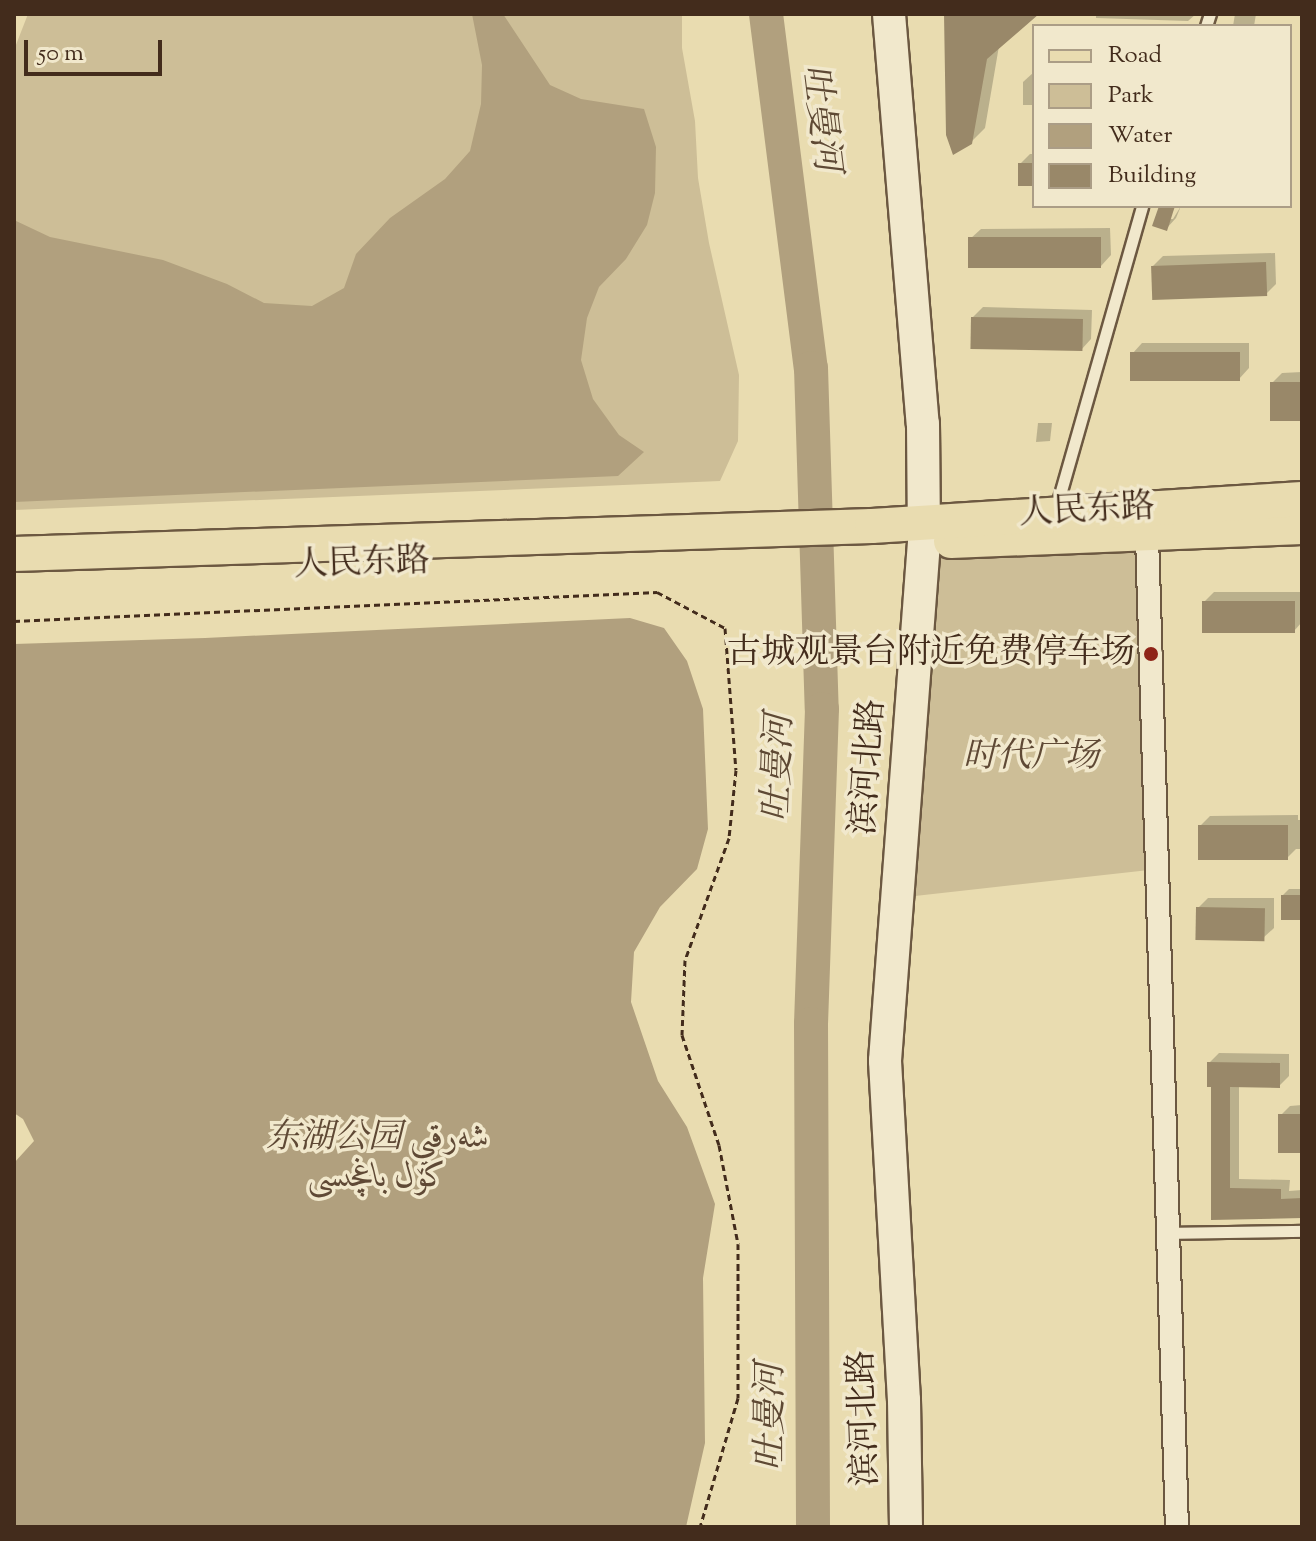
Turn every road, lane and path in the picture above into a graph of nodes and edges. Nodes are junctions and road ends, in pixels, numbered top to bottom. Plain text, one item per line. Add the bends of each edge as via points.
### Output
1 (889, 14) edge
2 (1141, 208) edge
3 (1302, 499) edge
4 (1055, 512) junction
5 (1302, 527) edge
6 (924, 532) junction
7 (1147, 536) junction
8 (707, 541) junction
9 (14, 554) edge
10 (14, 577) edge
11 (14, 621) edge
12 (1302, 1231) edge
13 (1168, 1233) junction
14 (700, 1527) edge
15 (906, 1527) edge
16 (1177, 1527) edge

1 - 6 main road, 滨河北路 via 923,424
2 - 4 lane
3 - 4 main road, 人民东路
4 - 6 main road, 人民东路
5 - 7 main road, 人民东路
6 - 7 main road, 人民东路
6 - 8 main road, 人民东路
6 - 15 main road, 滨河北路 via 885,1061
7 - 13 street
8 - 9 main road, 人民东路
8 - 10 main road, 人民东路
11 - 14 path via 657,592 725,628 736,770 729,838 685,960 682,1035 719,1145 738,1244 738,1398
12 - 13 lane
13 - 16 street

